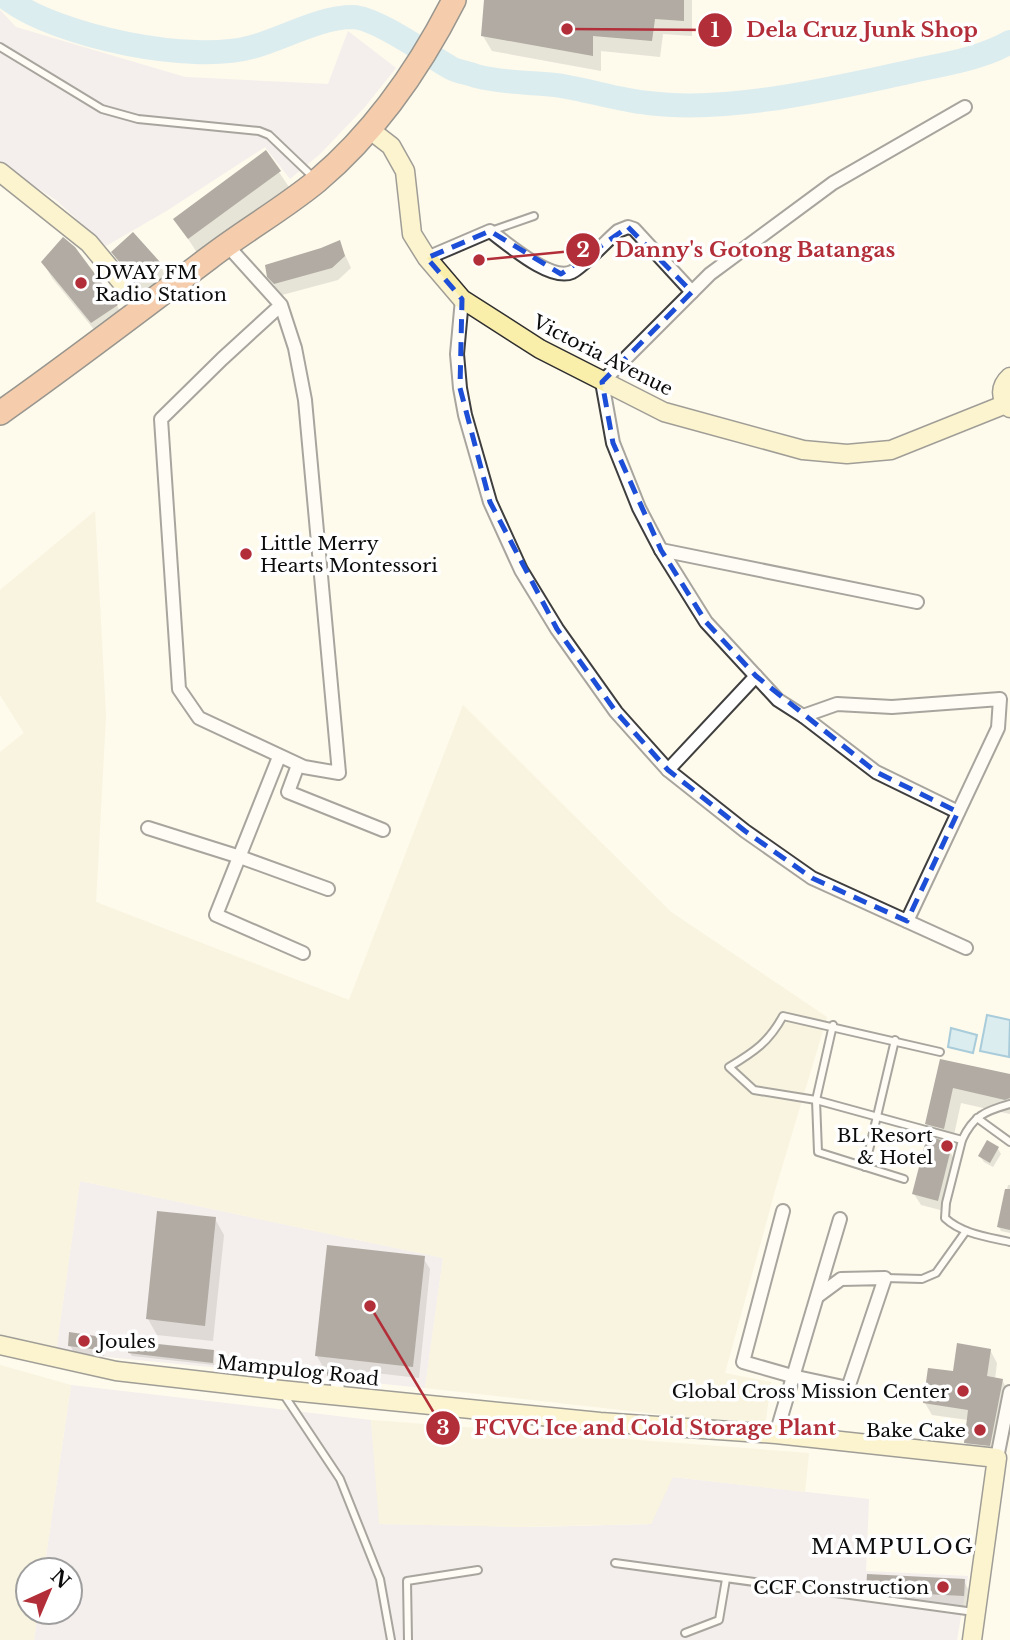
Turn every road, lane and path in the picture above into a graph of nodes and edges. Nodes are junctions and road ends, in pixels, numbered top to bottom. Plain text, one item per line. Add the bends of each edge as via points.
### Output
1 (454, 0) edge
2 (0, 47) edge
3 (965, 107) dead end
4 (369, 129) junction
5 (0, 172) edge
6 (317, 181) junction
7 (534, 216) dead end
8 (490, 232) junction
9 (226, 244) junction
10 (427, 258) junction
11 (692, 292) junction
12 (462, 299) junction
13 (281, 305) junction
14 (144, 307) junction
15 (1010, 377) edge
16 (602, 382) junction
17 (1008, 406) edge
18 (0, 413) edge
19 (661, 550) junction
20 (917, 602) dead end
21 (756, 677) junction
22 (803, 716) junction
23 (279, 757) junction
24 (298, 765) junction
25 (668, 770) junction
26 (958, 812) junction
27 (148, 828) dead end
28 (383, 830) dead end
29 (240, 857) junction
30 (328, 889) dead end
31 (907, 921) junction
32 (966, 948) dead end
33 (303, 953) dead end
34 (833, 1025) junction
35 (895, 1040) junction
36 (940, 1052) dead end
37 (817, 1100) junction
38 (1010, 1104) edge
39 (876, 1117) junction
40 (977, 1118) junction
41 (962, 1140) junction
42 (1010, 1142) edge
43 (865, 1167) junction
44 (904, 1179) dead end
45 (783, 1211) dead end
46 (840, 1219) dead end
47 (966, 1231) junction
48 (1010, 1242) edge
49 (885, 1278) junction
50 (818, 1296) junction
51 (0, 1345) edge
52 (335, 1372) dead end
53 (792, 1376) junction
54 (281, 1390) junction
55 (1010, 1392) edge
56 (339, 1396) junction
57 (776, 1434) junction
58 (997, 1458) junction
59 (615, 1563) dead end
60 (478, 1570) dead end
61 (726, 1578) junction
62 (976, 1612) junction
63 (685, 1633) dead end
64 (391, 1640) edge
65 (408, 1640) edge
66 (972, 1640) edge

1 - 4 highway via 410,76
2 - 6 lane via 102,109 138,119 269,135
3 - 11 street via 833,183
4 - 6 highway
4 - 10 street, Victoria Avenue via 391,146 405,171 412,234
5 - 14 street via 89,243
6 - 9 highway
7 - 8 lane
8 - 10 street
8 - 11 street via 549,272 561,274 572,271 628,227
9 - 13 street
9 - 14 highway
10 - 12 street, Victoria Avenue
11 - 16 street
12 - 16 street, Victoria Avenue
12 - 25 street via 457,354 460,388 490,502 522,570 558,629 617,712
13 - 23 street via 161,419 179,688 199,718
13 - 24 street via 305,400 339,774
14 - 18 highway
15 - 17 street, Victoria Avenue via 1002,388
16 - 17 street, Victoria Avenue via 664,412 803,450 847,454 891,450
16 - 19 street via 613,443
19 - 20 street
19 - 21 street via 706,622
21 - 22 street via 778,700
21 - 25 street
22 - 26 street via 876,772
22 - 26 street via 837,705 892,707 1000,699 998,727
23 - 24 street
23 - 29 street
24 - 28 street via 289,792
25 - 31 street via 812,878
26 - 31 street
27 - 29 street
29 - 30 street
29 - 33 street via 216,915
31 - 32 street
34 - 35 lane
34 - 37 lane
34 - 37 lane via 783,1016 773,1035 729,1067 754,1090
35 - 36 lane
35 - 39 lane
37 - 39 lane
37 - 43 lane via 818,1152
38 - 40 lane
39 - 41 lane
39 - 43 lane
40 - 41 lane
40 - 42 lane
41 - 47 lane via 945,1218
43 - 44 lane
45 - 53 street via 743,1362
46 - 50 street
47 - 48 lane
47 - 49 lane via 936,1273 922,1279
49 - 50 street via 842,1279
49 - 53 street via 848,1388
50 - 53 street
51 - 54 street, Mampulog Road via 116,1371
52 - 56 street
53 - 57 street
54 - 56 street, Mampulog Road
54 - 64 lane via 340,1479 380,1579
55 - 58 street
56 - 57 street, Mampulog Road
57 - 58 street, Mampulog Road
58 - 62 street
59 - 61 lane
60 - 65 lane via 407,1580
61 - 62 lane
61 - 63 lane via 719,1620
62 - 66 street

